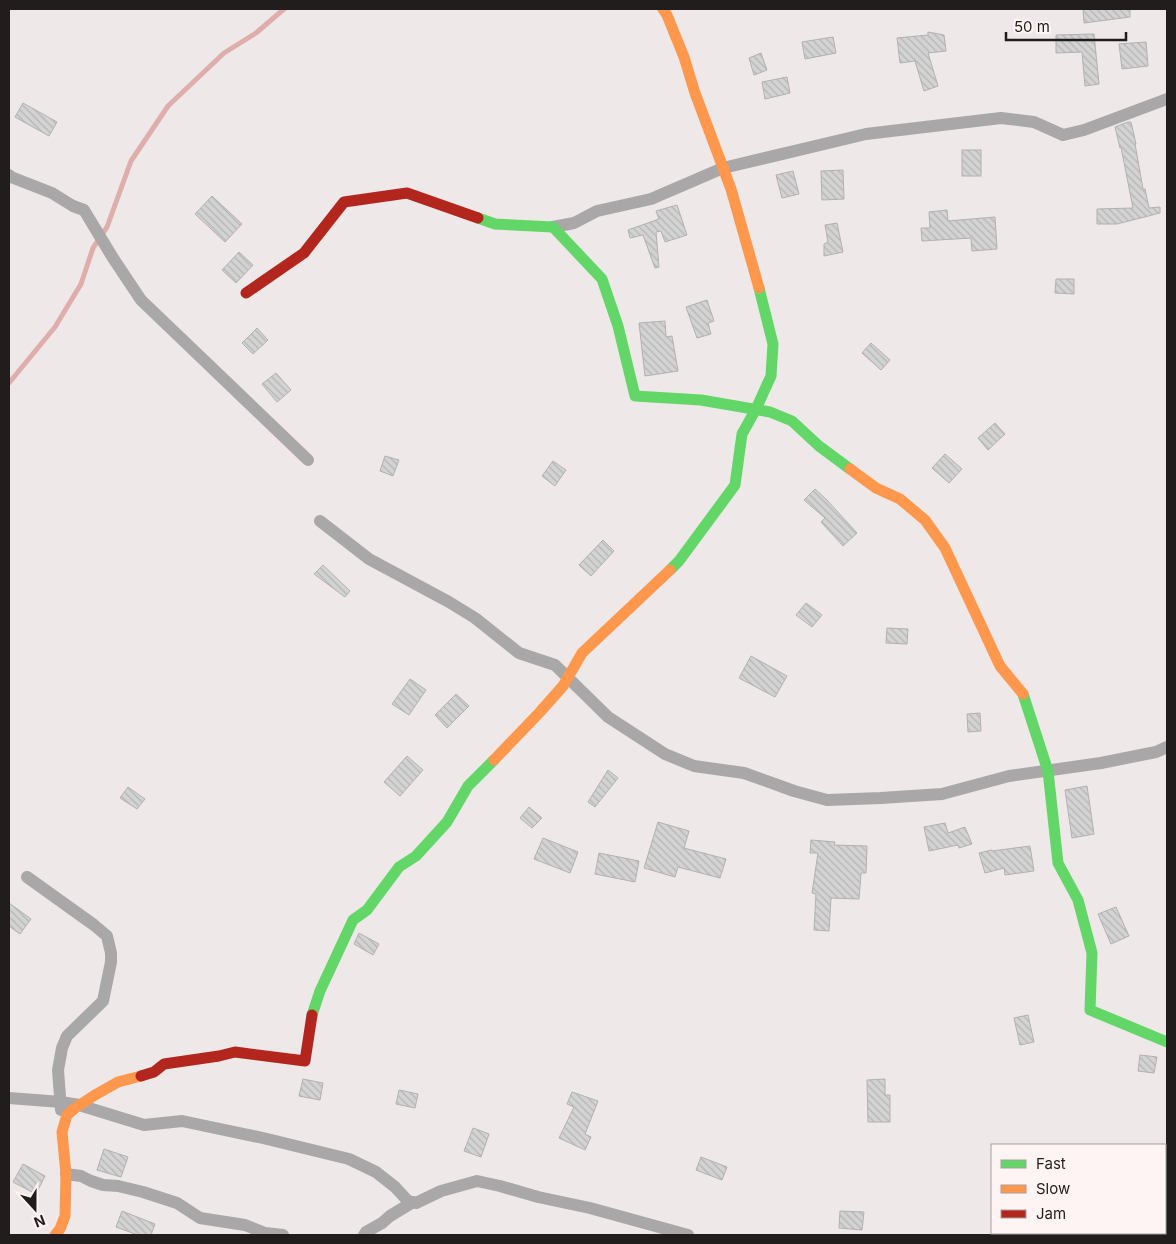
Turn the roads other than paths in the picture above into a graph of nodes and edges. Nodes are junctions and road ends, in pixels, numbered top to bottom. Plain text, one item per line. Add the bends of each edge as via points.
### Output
1 (663, 9) edge
2 (1167, 99) edge
3 (723, 168) junction
4 (9, 175) edge
5 (553, 227) junction
6 (246, 293) dead end
7 (756, 409) junction
8 (308, 460) dead end
9 (320, 521) dead end
10 (568, 678) junction
11 (1167, 747) edge
12 (1048, 771) junction
13 (27, 877) dead end
14 (1167, 1042) edge
15 (9, 1098) edge
16 (61, 1102) junction
17 (79, 1105) junction
18 (62, 1132) junction
19 (66, 1174) junction
20 (413, 1202) junction
21 (55, 1235) edge
22 (283, 1235) edge
23 (364, 1235) edge
24 (688, 1235) edge

1 - 3 street via 684,57
2 - 3 street via 1063,135 1034,122 1001,118 866,134
3 - 5 street via 651,199 597,211 574,223
3 - 7 street via 773,344 771,376
4 - 8 street via 84,210 141,300
5 - 6 street via 495,224 407,193 344,202 304,253
5 - 7 street via 602,279 618,326 634,396 701,400
7 - 10 street via 742,434 735,485 678,561 582,653
7 - 12 street via 792,421 819,446 876,488 900,498 926,520 945,548 1000,666 1023,693
9 - 10 street via 369,559 475,618 519,653 555,665
10 - 12 street via 608,717 665,754 694,766 744,773 827,800 942,794 1009,776
10 - 17 street via 540,712 468,786 447,822 416,856 399,867 367,910 353,920 320,991 311,1018 305,1061 235,1052 164,1064 154,1072 118,1082
11 - 12 street via 1156,752
12 - 14 street via 1058,863 1078,900 1092,953 1090,1010
13 - 16 street via 107,936 111,953 103,1001 67,1036 62,1048 58,1070
15 - 16 street
16 - 17 street
16 - 18 street
17 - 18 street via 66,1116
17 - 20 street via 144,1124 182,1121 349,1159 376,1172
18 - 19 street
19 - 21 street via 65,1216
19 - 22 street via 178,1203 200,1218
20 - 23 street
20 - 24 street via 477,1181

